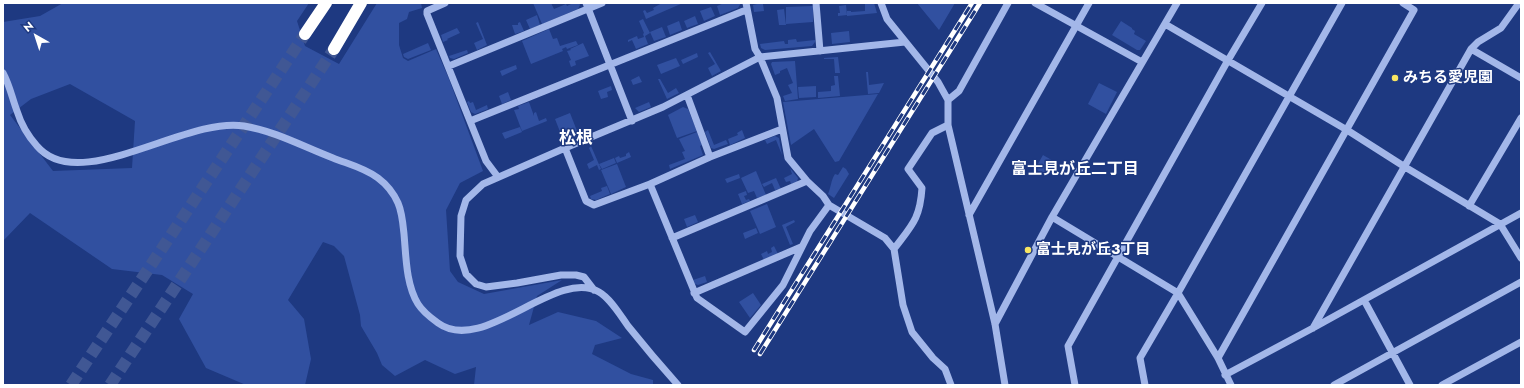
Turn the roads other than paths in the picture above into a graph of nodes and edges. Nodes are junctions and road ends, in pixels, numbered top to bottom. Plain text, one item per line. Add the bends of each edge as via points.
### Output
1 (326, 3) edge
2 (361, 3) edge
3 (445, 3) edge
4 (602, 3) edge
5 (816, 3) edge
6 (881, 3) edge
7 (1008, 3) edge
8 (1035, 3) edge
9 (1090, 3) edge
10 (1177, 3) edge
11 (1262, 3) edge
12 (1342, 3) edge
13 (1403, 3) edge
14 (1518, 3) edge
15 (587, 6) edge
16 (746, 6) edge
17 (1165, 24) junction
18 (1076, 26) junction
19 (305, 34) tunnel mouth
20 (905, 42) junction
21 (1471, 48) junction
22 (334, 49) tunnel mouth
23 (820, 51) junction
24 (760, 57) junction
25 (1142, 62) junction
26 (1227, 62) junction
27 (610, 64) junction
28 (449, 66) junction
29 (3, 73) edge
30 (1521, 78) edge
31 (687, 95) junction
32 (1290, 98) junction
33 (948, 100) junction
34 (1521, 118) edge
35 (632, 120) junction
36 (470, 121) junction
37 (948, 125) junction
38 (782, 129) junction
39 (1347, 130) junction
40 (565, 148) junction
41 (710, 157) junction
42 (1405, 167) junction
43 (498, 177) junction
44 (807, 181) junction
45 (650, 184) junction
46 (829, 205) junction
47 (1469, 206) junction
48 (1521, 213) edge
49 (970, 215) junction
50 (1052, 217) junction
51 (1500, 224) junction
52 (672, 238) junction
53 (802, 247) junction
54 (894, 249) junction
55 (1118, 256) junction
56 (1521, 258) edge
57 (1521, 282) edge
58 (594, 290) junction
59 (694, 293) junction
60 (1178, 293) junction
61 (1364, 300) junction
62 (995, 324) junction
63 (1313, 328) junction
64 (1521, 342) edge
65 (1392, 353) junction
66 (1218, 358) junction
67 (1225, 375) junction
68 (678, 385) edge
69 (951, 385) edge
70 (1005, 385) edge
71 (1075, 385) edge
72 (1145, 385) edge
73 (1231, 385) edge
74 (1334, 385) edge
75 (1410, 385) edge
76 (1442, 385) edge

1 - 19 highway
2 - 22 highway
3 - 28 street via 427,11 427,14
4 - 15 street
5 - 23 street
6 - 20 street via 887,19
7 - 33 street via 959,91
8 - 18 street
9 - 18 street
10 - 17 street
11 - 26 street
12 - 32 street
13 - 39 street via 1414,10
14 - 21 street via 1501,28
15 - 27 street
15 - 28 street
16 - 24 street via 755,49
16 - 27 street
17 - 25 street
17 - 26 street
18 - 25 street
18 - 49 street
20 - 23 street
20 - 33 street via 938,82
21 - 30 street
21 - 42 street
23 - 24 street
24 - 31 street
24 - 38 street via 777,98
25 - 50 street
26 - 32 street
26 - 55 street
27 - 35 street
27 - 36 street
28 - 36 street
29 - 58 street via 25,130 44,154 54,159 74,163 99,162 192,131 224,125 242,126 292,141 353,165 378,178 399,204 410,282 418,304 445,328 471,330 565,289 578,287
31 - 35 street
31 - 41 street
32 - 39 street
32 - 60 street
33 - 37 street
34 - 47 street
35 - 40 street
36 - 43 street via 486,161
37 - 49 street
37 - 54 street via 932,133 908,169 922,188 921,206 916,220
38 - 41 street
38 - 44 street via 788,158
39 - 42 street
39 - 66 street
40 - 43 street
40 - 45 street via 586,201 594,205
41 - 45 street
42 - 47 street
42 - 63 street
43 - 58 street via 475,190 463,207 460,256 469,278 476,284 486,286 576,275 584,278
44 - 46 street
44 - 52 street
45 - 52 street
46 - 53 street
46 - 54 street via 885,238
47 - 51 street
48 - 51 street
49 - 62 street
50 - 55 street
50 - 62 street
51 - 56 street
51 - 61 street
52 - 59 street
53 - 59 street
53 - 59 street via 783,285 745,332 697,298
54 - 69 street via 903,305 912,332 945,369
55 - 60 street
55 - 71 street via 1068,346
57 - 65 street
58 - 68 street via 601,293 617,311
60 - 66 street
60 - 72 street via 1140,358
61 - 63 street
61 - 65 street
62 - 70 street
63 - 67 street
64 - 76 street
65 - 74 street
65 - 75 street
66 - 67 street
67 - 73 street

